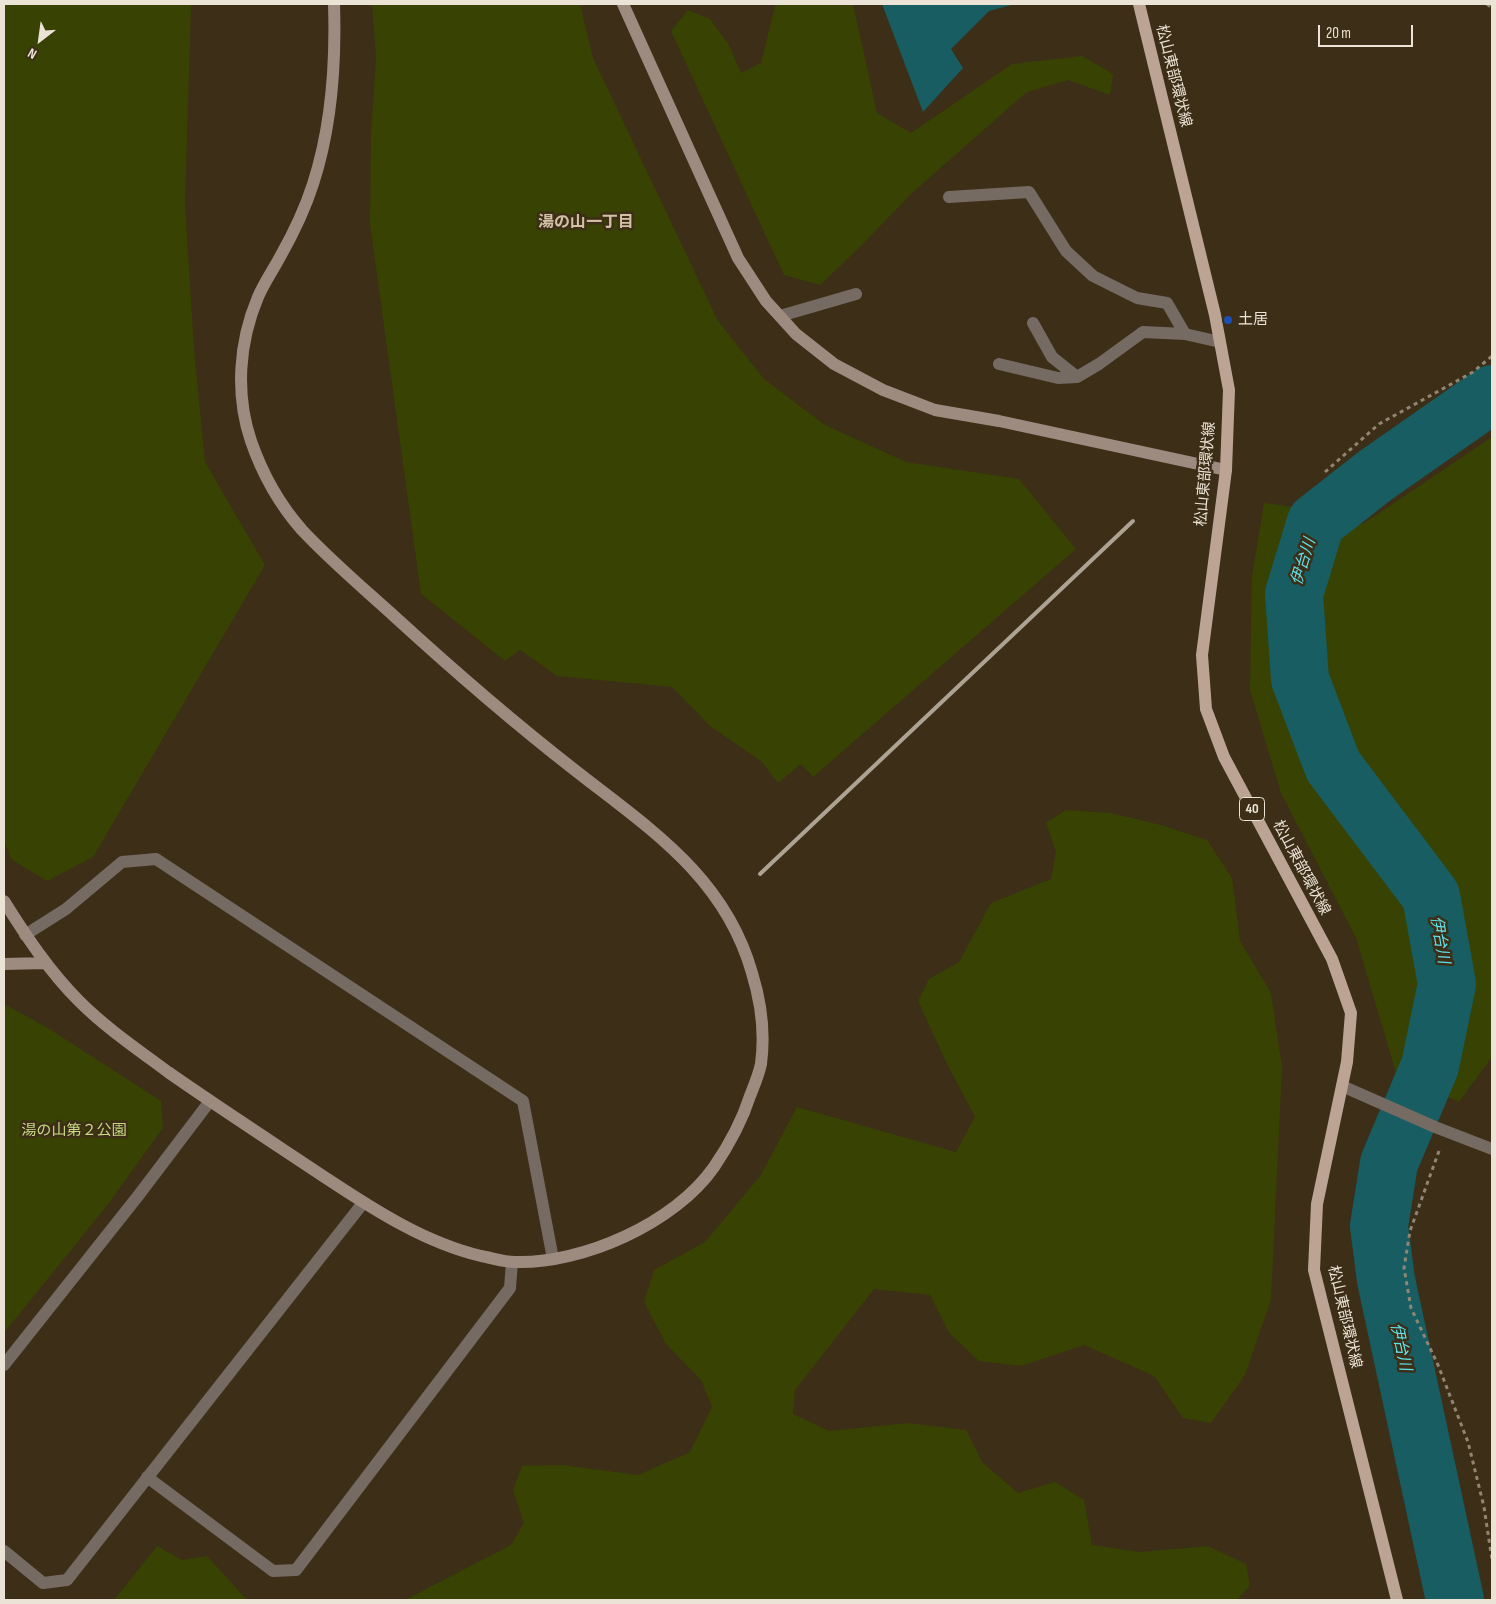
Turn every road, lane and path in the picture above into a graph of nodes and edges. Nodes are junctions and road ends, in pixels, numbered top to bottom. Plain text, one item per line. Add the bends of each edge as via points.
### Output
1 (334, 4) edge
2 (624, 4) edge
3 (1139, 4) edge
4 (1487, 4) edge
5 (1492, 8) edge
6 (949, 197) dead end
7 (856, 294) dead end
8 (780, 316) junction
9 (1033, 323) dead end
10 (1185, 334) junction
11 (1220, 342) junction
12 (1492, 356) edge
13 (999, 364) dead end
14 (1077, 377) junction
15 (1226, 470) junction
16 (1325, 472) dead end
17 (4, 901) edge
18 (25, 935) junction
19 (46, 963) junction
20 (4, 964) edge
21 (1342, 1086) junction
22 (210, 1101) junction
23 (1441, 1129) junction
24 (1492, 1149) edge
25 (364, 1203) junction
26 (553, 1259) junction
27 (512, 1262) junction
28 (4, 1365) edge
29 (146, 1477) junction
30 (4, 1551) edge
31 (1492, 1560) edge
32 (1396, 1600) edge

1 - 26 street via 334,76 327,134 320,161 291,238 258,296 244,340 240,391 251,440 272,488 299,527 418,638 536,740 669,844 708,885 739,939 752,971 762,1016 761,1066 743,1117 712,1170 680,1204 634,1234
2 - 8 street via 738,258 766,301
3 - 11 main road, 松山東部環状線 / 40
4 - 5 path
6 - 10 street via 1029,192 1066,251 1093,276 1137,298 1167,303
7 - 8 street
8 - 15 street via 796,334 834,364 883,390 935,410
9 - 14 street via 1052,357
10 - 11 street
10 - 14 street via 1143,332
11 - 15 main road, 松山東部環状線 / 40 via 1229,390
12 - 16 path via 1473,372 1379,424
13 - 14 street via 1058,378
15 - 21 main road, 松山東部環状線 / 40 via 1202,655 1206,709 1224,757 1332,959 1351,1014
17 - 18 street
18 - 19 street
18 - 26 street via 66,909 122,862 156,859 524,1100
19 - 20 street
19 - 22 street via 75,997 110,1030
21 - 23 street
21 - 32 main road, 松山東部環状線 / 40 via 1318,1204 1314,1270
22 - 25 street
22 - 28 street
23 - 24 street
23 - 31 path via 1410,1230 1404,1268 1412,1308 1468,1442 1484,1506
25 - 27 street via 425,1236 466,1252
25 - 29 street
26 - 27 street
27 - 29 street via 510,1288 296,1570 272,1571
29 - 30 street via 67,1580 43,1582

